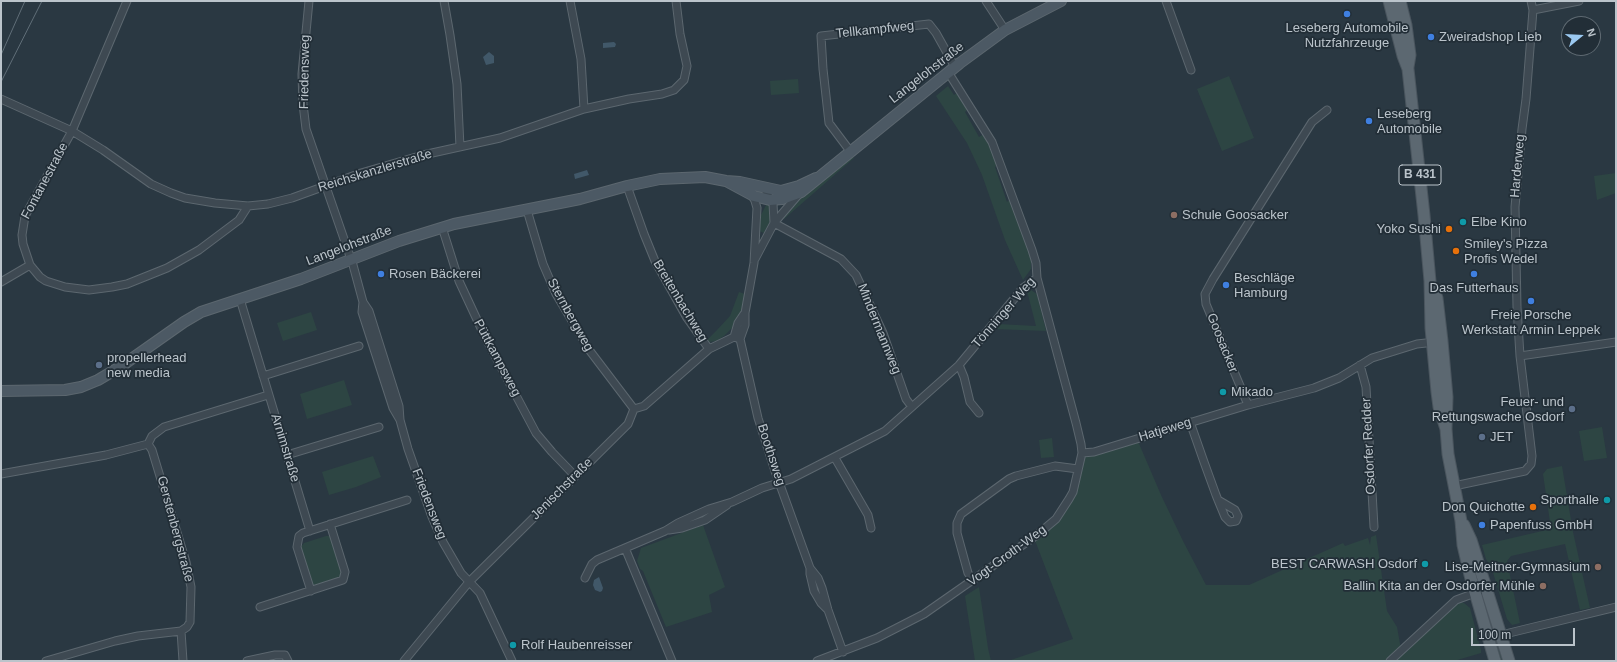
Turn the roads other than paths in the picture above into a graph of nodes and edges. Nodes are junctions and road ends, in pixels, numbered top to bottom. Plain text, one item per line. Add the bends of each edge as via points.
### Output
1 (127, 1) edge
2 (309, 1) edge
3 (444, 1) edge
4 (570, 1) edge
5 (676, 1) edge
6 (986, 1) edge
7 (1061, 1) edge
8 (1166, 1) edge
9 (1389, 1) edge
10 (1400, 1) edge
11 (1531, 1) edge
12 (1578, 1) edge
13 (1533, 10) junction
14 (1005, 30) junction
15 (952, 69) junction
16 (1408, 69) junction
17 (1191, 70) dead end
18 (1, 99) edge
19 (584, 109) junction
20 (1327, 110) dead end
21 (72, 131) junction
22 (460, 147) junction
23 (850, 151) junction
24 (816, 178) junction
25 (726, 182) junction
26 (324, 185) junction
27 (627, 186) junction
28 (764, 188) junction
29 (781, 191) junction
30 (801, 192) junction
31 (752, 195) junction
32 (770, 199) junction
33 (248, 206) junction
34 (527, 210) junction
35 (757, 213) junction
36 (774, 223) junction
37 (442, 227) junction
38 (351, 260) junction
39 (754, 263) junction
40 (30, 265) junction
41 (1037, 278) junction
42 (1, 282) edge
43 (240, 299) junction
44 (737, 338) junction
45 (1437, 341) junction
46 (1616, 342) edge
47 (359, 346) dead end
48 (709, 348) junction
49 (1520, 356) junction
50 (959, 365) junction
51 (1360, 365) junction
52 (263, 376) junction
53 (1, 391) edge
54 (268, 395) junction
55 (1248, 405) junction
56 (912, 407) junction
57 (634, 409) junction
58 (978, 413) dead end
59 (1190, 422) junction
60 (378, 427) dead end
61 (148, 444) junction
62 (1082, 453) junction
63 (287, 455) junction
64 (835, 458) junction
65 (1078, 469) junction
66 (1, 474) edge
67 (575, 476) junction
68 (779, 483) junction
69 (1454, 486) junction
70 (407, 500) dead end
71 (1218, 500) dead end
72 (330, 524) junction
73 (1374, 527) dead end
74 (871, 528) dead end
75 (310, 531) junction
76 (625, 548) junction
77 (585, 578) dead end
78 (973, 580) junction
79 (469, 582) junction
80 (1481, 590) junction
81 (311, 591) junction
82 (260, 607) dead end
83 (1616, 607) edge
84 (181, 631) junction
85 (1500, 635) junction
86 (843, 652) junction
87 (57, 659) edge
88 (46, 661) edge
89 (184, 661) edge
90 (247, 661) edge
91 (288, 661) edge
92 (404, 661) edge
93 (512, 661) edge
94 (672, 661) edge
95 (817, 661) edge
96 (1390, 661) edge
97 (1496, 661) edge
98 (1509, 661) edge

1 - 21 street, Fontanestraße
2 - 26 street, Friedensweg via 303,58 303,110 306,129
3 - 22 street via 457,84
4 - 19 street via 581,59
5 - 19 street, Reichskanzlerstraße via 687,66 680,86 668,93
6 - 14 street
7 - 14 street, Langelohstraße
8 - 17 street
9 - 16 main road, B 431
10 - 16 main road, B 431 via 1410,55
11 - 13 street, Harderweg
12 - 13 street
13 - 49 street, Harderweg via 1515,207
14 - 15 street, Langelohstraße
15 - 23 street, Langelohstraße
15 - 23 street, Tellkampfweg via 936,33 929,24 821,36 829,123
15 - 41 street, Tönninger Weg via 998,156 1032,250
16 - 45 main road, B 431 via 1430,281 1429,296
18 - 21 street, Reichskanzlerstraße
19 - 22 street, Reichskanzlerstraße via 500,138
20 - 55 street, Goosacker via 1312,122 1205,294 1206,304
21 - 33 street, Reichskanzlerstraße via 151,184 166,191 185,198
21 - 40 street, Fontanestraße via 25,216 22,244
22 - 26 street, Reichskanzlerstraße via 398,162
23 - 24 street, Langelohstraße
24 - 29 street, Langelohstraße
24 - 30 street, Langelohstraße
25 - 27 street, Langelohstraße via 705,177 684,177
25 - 28 street, Langelohstraße via 740,182
25 - 31 street, Langelohstraße
26 - 33 street, Reichskanzlerstraße via 278,202
26 - 38 street, Friedensweg
27 - 34 street, Langelohstraße
27 - 48 street, Breitenbachweg via 649,250 687,318
28 - 29 street, Langelohstraße
28 - 32 street
29 - 32 street
30 - 32 street, Langelohstraße via 788,198
30 - 36 street
31 - 32 street, Langelohstraße
31 - 35 street
32 - 35 street
32 - 36 street via 774,210
33 - 40 street, Fontanestraße via 240,220 199,250 127,284 89,290 65,287 46,281
34 - 37 street, Langelohstraße
34 - 57 street, Sternbergweg via 543,264 556,294 590,351
35 - 39 street
36 - 39 street
36 - 56 street, Mindermannweg via 841,259 856,275 883,333 906,400
37 - 38 street, Langelohstraße
37 - 67 street, Püttkampsweg via 459,282 536,433
38 - 43 street, Langelohstraße
38 - 79 street, Friedensweg via 363,302 364,318 432,517 452,559
39 - 44 street via 745,325
40 - 42 street
41 - 50 street, Tönninger Weg via 1023,288
41 - 62 street, Vogt-Groth-Weg
43 - 52 street, Arnimstraße
43 - 53 street, Langelohstraße via 192,317 120,367 89,384 65,390
44 - 48 street
44 - 68 street, Boothsweg via 758,418
45 - 51 street via 1417,344 1372,358
45 - 69 main road, B 431 via 1439,407 1446,430
46 - 49 street
47 - 52 street
48 - 57 street via 644,406
49 - 69 street, Harderweg via 1531,464 1525,471
50 - 56 street, Tönninger Weg
50 - 58 street via 970,402
51 - 55 street via 1339,378 1314,388
51 - 73 street, Osdorfer Redder via 1366,387
52 - 54 street, Arnimstraße
54 - 61 street via 164,426 152,436
54 - 63 street, Arnimstraße
55 - 59 street, Hatjeweg
56 - 64 street, Tönninger Weg via 885,430
57 - 67 street, Jenischstraße via 628,424
59 - 62 street, Hatjeweg via 1094,452
59 - 71 street
60 - 63 street
61 - 66 street via 106,455
61 - 84 street, Gerstenbergstraße via 160,473 191,583 190,622
62 - 65 street, Vogt-Groth-Weg
63 - 75 street, Arnimstraße
64 - 68 street, Tönninger Weg
64 - 74 street via 868,515
65 - 78 street, Vogt-Groth-Weg via 1073,492 1056,519
65 - 78 street via 1055,466 1008,479 961,514 957,523 957,533 968,573
67 - 79 street, Jenischstraße
68 - 76 street, Tönninger Weg via 709,509
68 - 86 street, Boothsweg via 810,568 814,591 828,610
69 - 80 main road, B 431 via 1462,521 1471,540
70 - 72 street
72 - 75 street
72 - 81 street via 345,576 340,581
75 - 81 street via 299,536 297,546
76 - 77 street, Tönninger Weg via 592,564
76 - 94 street
78 - 86 street, Vogt-Groth-Weg via 906,624
79 - 92 street, Jenischstraße
79 - 93 street, Friedensweg via 480,593
80 - 85 main road, B 431
80 - 96 street via 1456,600
80 - 97 main road, B 431
81 - 82 street
83 - 85 street
84 - 87 street via 115,640
84 - 89 street
85 - 98 main road, B 431
86 - 95 street, Vogt-Groth-Weg
87 - 88 street
90 - 91 street via 285,655

